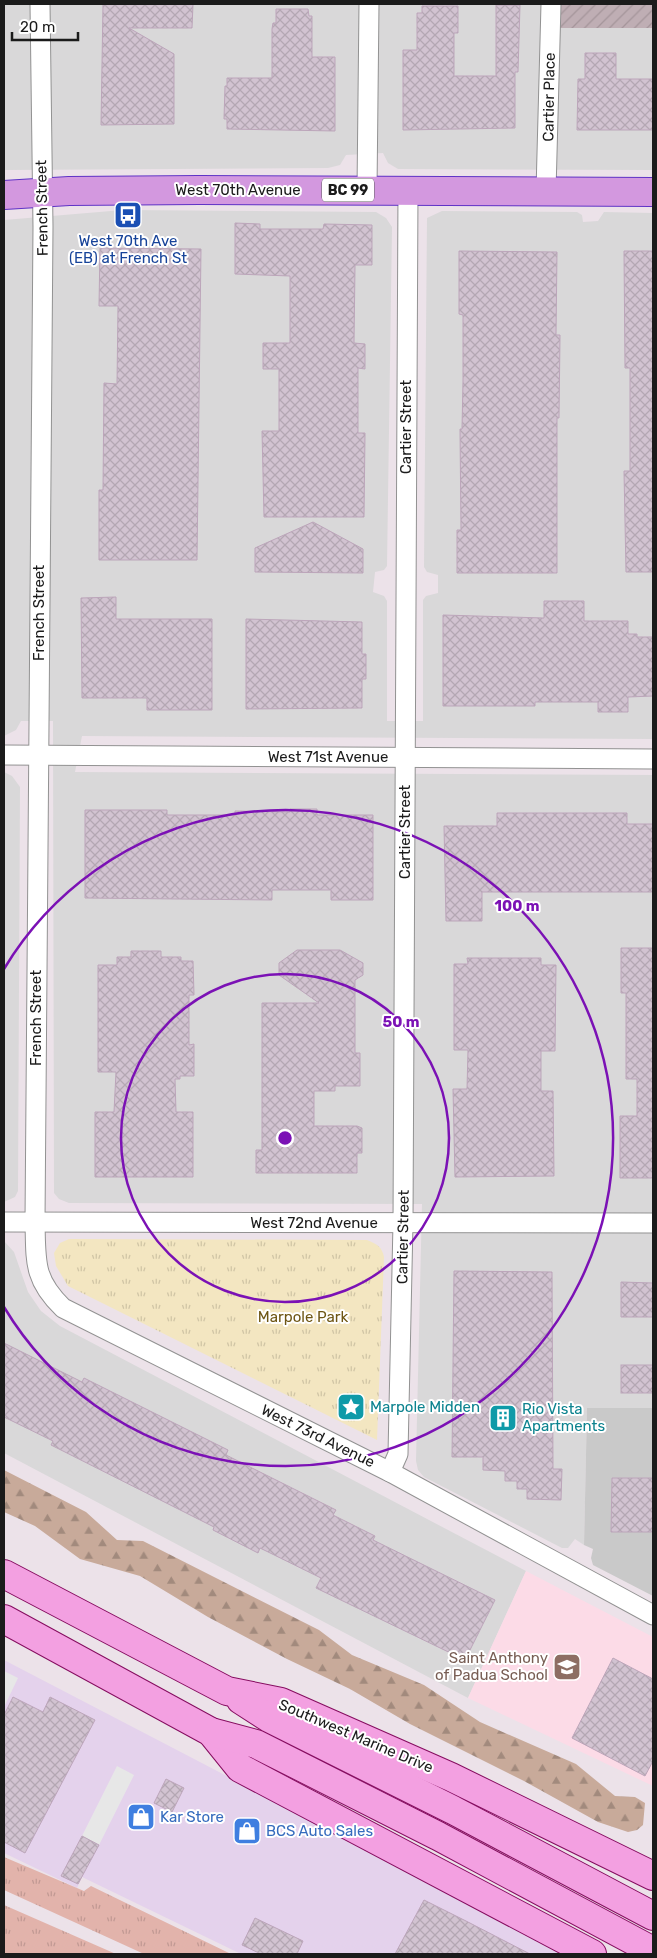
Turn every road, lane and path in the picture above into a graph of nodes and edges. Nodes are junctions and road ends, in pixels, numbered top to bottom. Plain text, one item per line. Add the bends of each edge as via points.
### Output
1 (40, 4) edge
2 (369, 4) edge
3 (551, 4) edge
4 (367, 190) junction
5 (408, 191) junction
6 (546, 191) junction
7 (42, 192) junction
8 (653, 192) edge
9 (4, 195) edge
10 (4, 755) edge
11 (39, 755) junction
12 (405, 758) junction
13 (653, 759) edge
14 (4, 1222) edge
15 (35, 1222) junction
16 (653, 1223) edge
17 (403, 1224) junction
18 (390, 1472) junction
19 (4, 1574) edge
20 (653, 1615) edge
21 (4, 1619) edge
22 (227, 1691) junction
23 (211, 1732) junction
24 (651, 1870) edge
25 (653, 1916) edge
26 (653, 1951) edge
27 (592, 1954) edge

1 - 7 street, French Street
2 - 4 street
3 - 6 street, Cartier Place
4 - 5 highway, West 70th Avenue / BC 99
4 - 7 highway, West 70th Avenue / BC 99
5 - 6 highway, West 70th Avenue / BC 99
5 - 12 street, Cartier Street
6 - 8 highway, West 70th Avenue / BC 99
7 - 9 highway, West 70th Avenue / BC 99
7 - 11 street, French Street
10 - 11 street, West 71st Avenue
11 - 12 street, West 71st Avenue
11 - 15 street, French Street
12 - 13 street, West 71st Avenue
12 - 17 street, Cartier Street
14 - 15 street, West 72nd Avenue
15 - 17 street, West 72nd Avenue
15 - 18 street, West 73rd Avenue via 38,1274 43,1286 63,1308
16 - 17 street, West 72nd Avenue
17 - 18 street, Cartier Street via 398,1454
18 - 20 street, West 73rd Avenue
19 - 22 main road, Southwest Marine Drive
21 - 23 main road
22 - 24 main road, Southwest Marine Drive via 290,1706
22 - 25 main road via 269,1718 453,1810
23 - 26 main road via 256,1744 438,1836
23 - 27 main road via 240,1768

